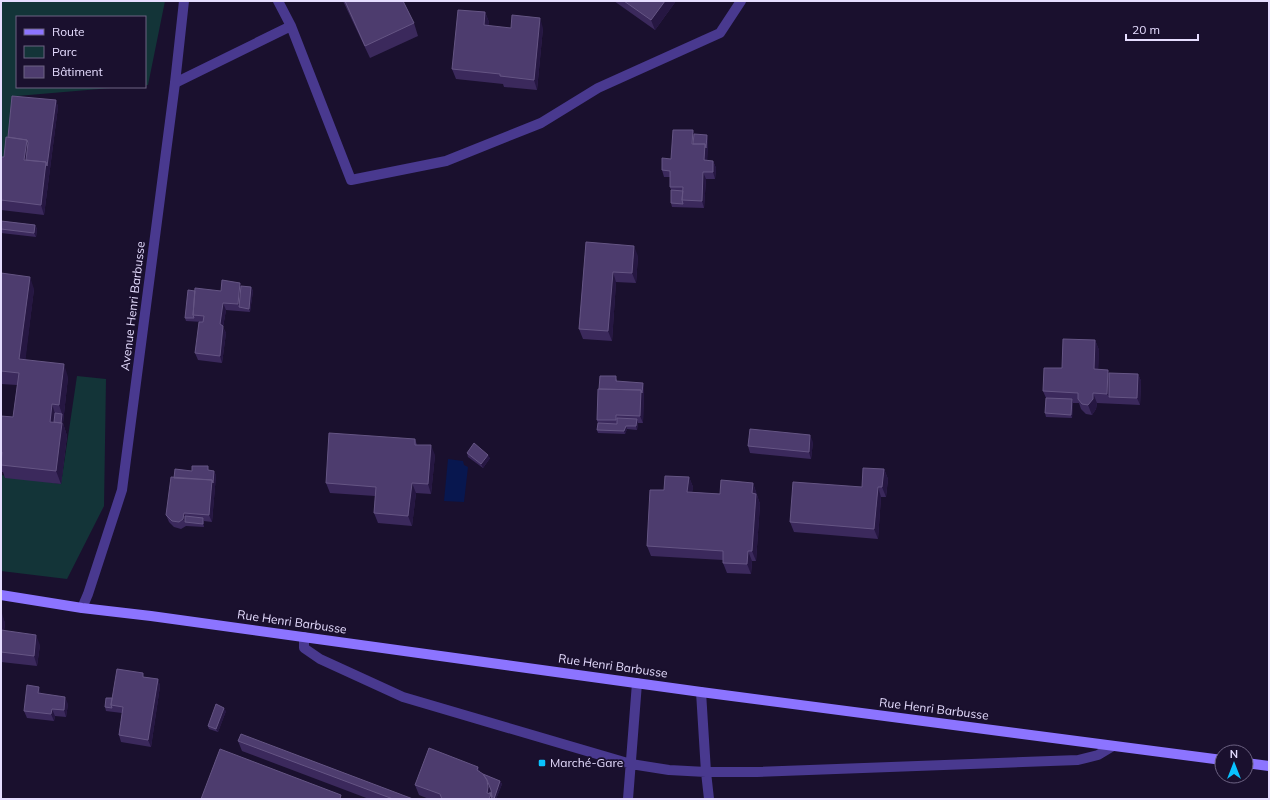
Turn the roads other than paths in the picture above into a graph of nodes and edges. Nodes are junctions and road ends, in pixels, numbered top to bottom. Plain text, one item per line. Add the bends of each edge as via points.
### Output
1 (184, 1) edge
2 (278, 1) edge
3 (741, 1) edge
4 (291, 26) junction
5 (175, 83) junction
6 (1, 595) edge
7 (82, 608) junction
8 (304, 637) junction
9 (637, 683) junction
10 (701, 692) junction
11 (1113, 746) junction
12 (1214, 759) edge
13 (631, 764) junction
14 (1254, 764) edge
15 (1269, 766) edge
16 (706, 772) junction
17 (628, 799) edge
18 (709, 799) edge

1 - 5 street, Avenue Henri Barbusse
2 - 4 street
3 - 4 street via 720,33 598,88 541,122 446,161 351,180
4 - 5 street
5 - 7 street, Avenue Henri Barbusse via 122,490
6 - 7 main road, Rue Henri Barbusse
7 - 8 main road, Rue Henri Barbusse
8 - 9 main road, Rue Henri Barbusse
8 - 13 street via 304,648 320,659 403,697
9 - 10 main road, Rue Henri Barbusse
9 - 13 street
10 - 11 main road, Rue Henri Barbusse
10 - 16 street
11 - 12 main road, Rue Henri Barbusse
11 - 16 street via 1098,755 1078,760
13 - 16 street
13 - 17 street
14 - 15 main road
16 - 18 street

